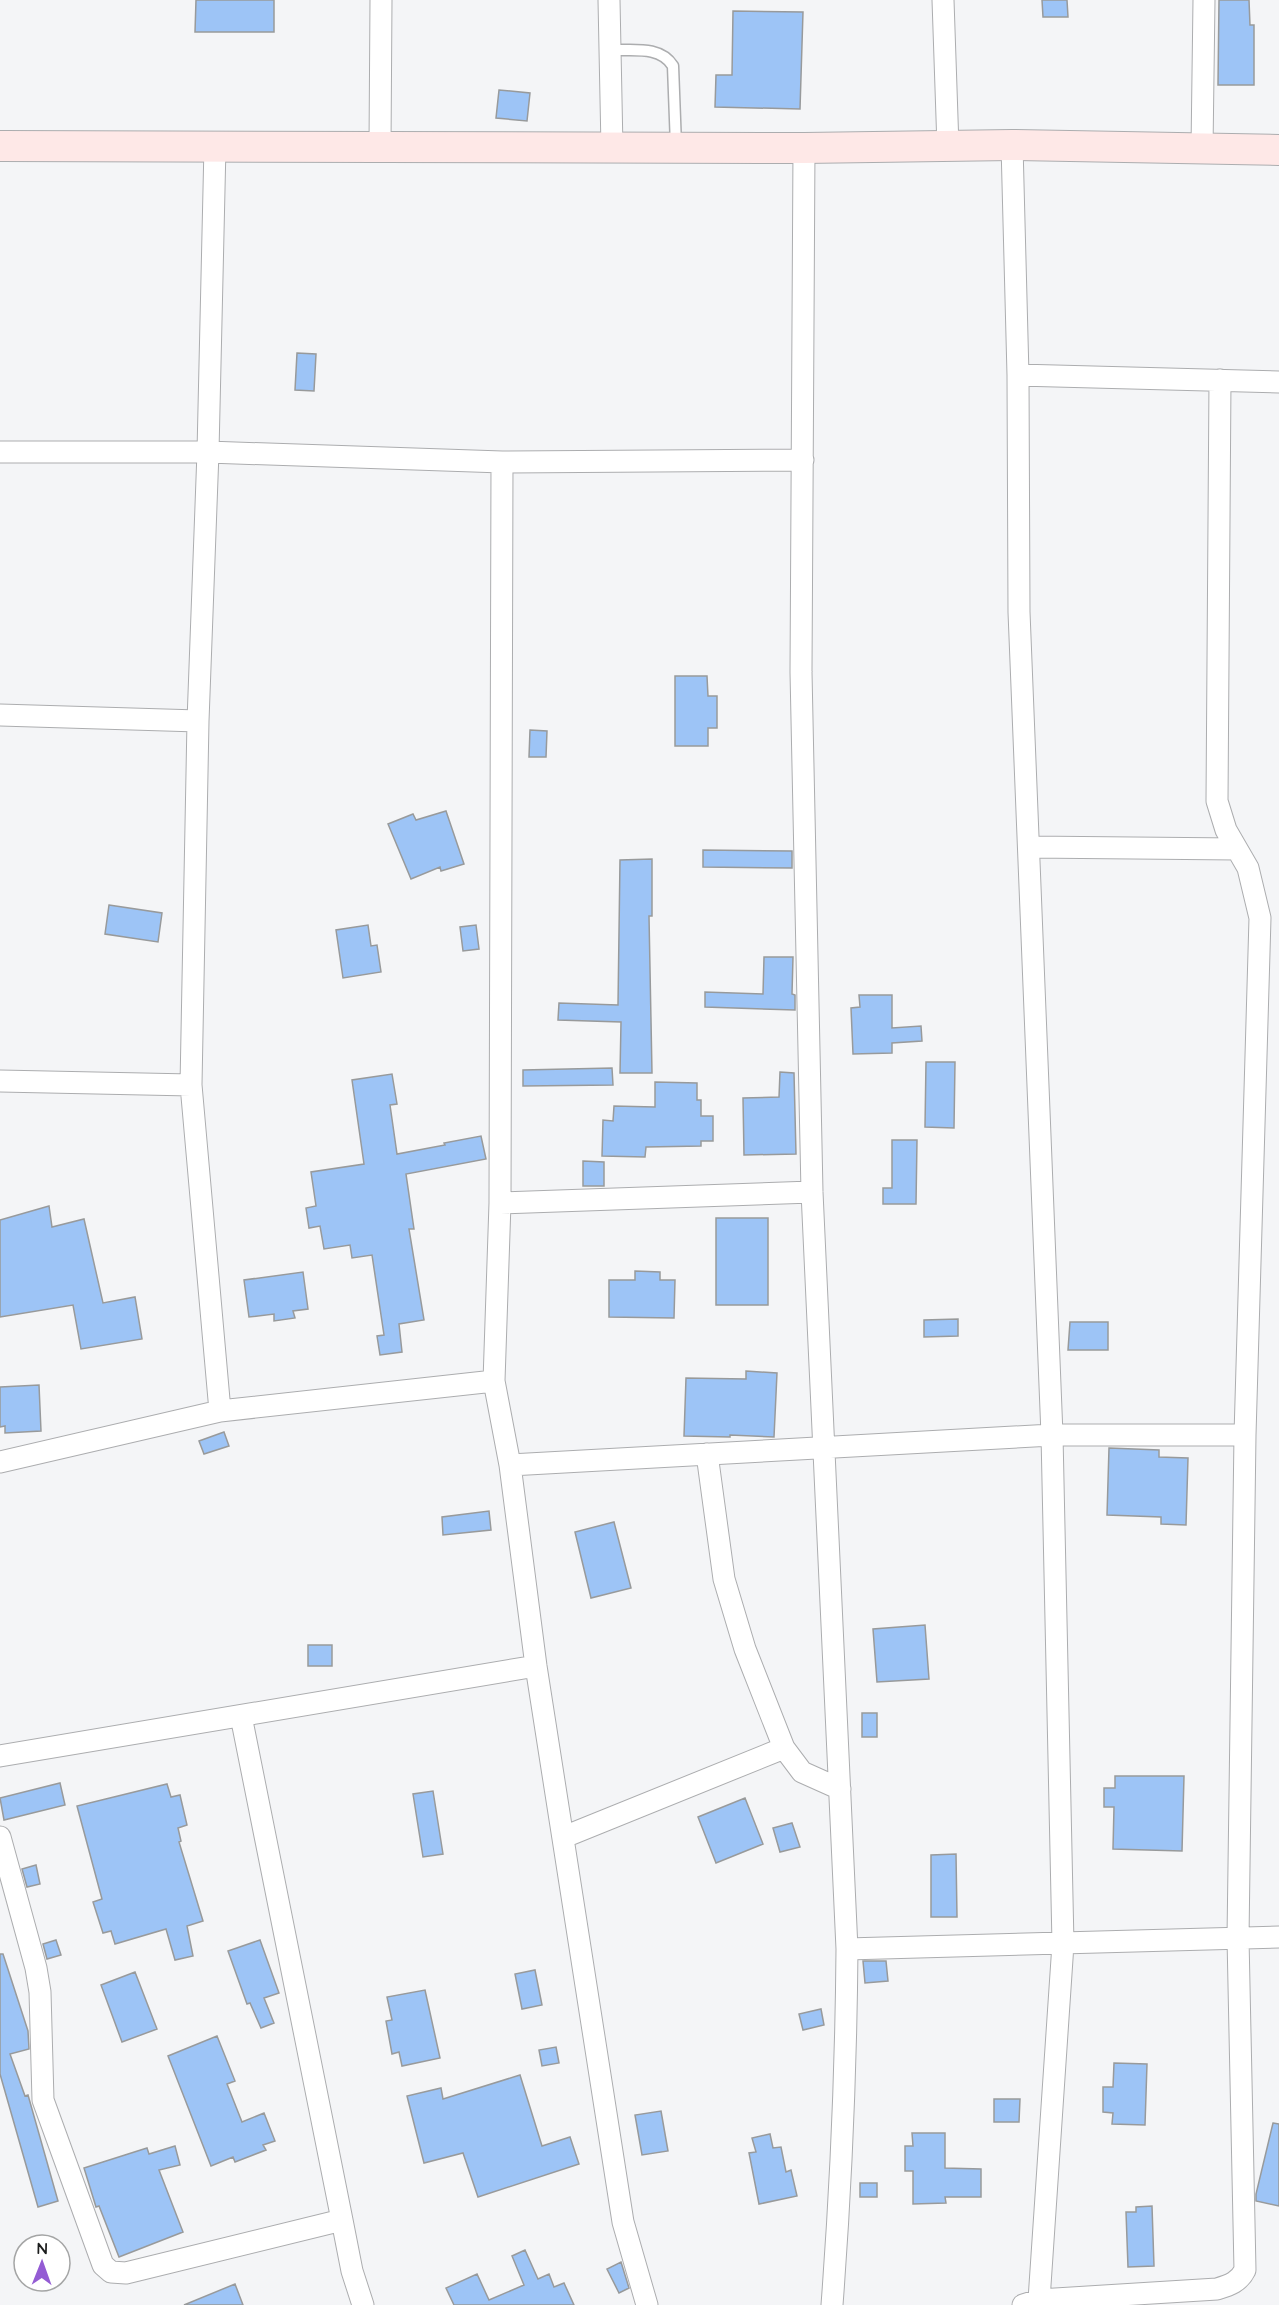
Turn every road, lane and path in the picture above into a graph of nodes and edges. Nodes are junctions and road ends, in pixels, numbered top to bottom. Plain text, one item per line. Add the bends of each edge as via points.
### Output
1 (381, 0) edge
2 (609, 0) edge
3 (943, 0) edge
4 (1204, 0) edge
5 (610, 50) junction
6 (1012, 145) junction
7 (0, 146) edge
8 (215, 146) junction
9 (380, 146) junction
10 (948, 147) junction
11 (612, 148) junction
12 (676, 148) junction
13 (804, 148) junction
14 (1202, 149) junction
15 (1279, 150) edge
16 (1018, 375) junction
17 (1220, 380) junction
18 (1279, 382) edge
19 (0, 452) edge
20 (208, 452) junction
21 (803, 460) junction
22 (502, 462) junction
23 (0, 715) edge
24 (198, 721) junction
25 (1030, 847) junction
26 (1237, 849) junction
27 (0, 1081) edge
28 (191, 1085) junction
29 (812, 1192) junction
30 (500, 1203) junction
31 (494, 1381) junction
32 (220, 1411) junction
33 (1245, 1435) junction
34 (1052, 1436) junction
35 (824, 1448) junction
36 (707, 1454) junction
37 (0, 1462) edge
38 (510, 1465) junction
39 (536, 1666) junction
40 (241, 1716) junction
41 (784, 1748) junction
42 (0, 1756) edge
43 (840, 1789) junction
44 (0, 1837) edge
45 (564, 1837) junction
46 (1279, 1937) edge
47 (1238, 1938) junction
48 (1063, 1944) junction
49 (847, 1949) junction
50 (342, 2220) junction
51 (1031, 2303) edge
52 (363, 2305) edge
53 (647, 2305) edge
54 (832, 2305) edge

1 - 9 street
2 - 5 street
3 - 10 street
4 - 14 street
5 - 11 street
5 - 12 lane via 657,52 668,57 673,66
6 - 10 street
6 - 14 street
6 - 16 street
7 - 8 street
8 - 9 street
8 - 20 street
9 - 11 street
10 - 13 street
11 - 12 street
12 - 13 street
13 - 21 street
14 - 15 street
16 - 17 street
16 - 25 street via 1019,612
17 - 18 street
17 - 26 street via 1218,801 1226,830
19 - 20 street
20 - 22 street
20 - 24 street
21 - 22 street
21 - 29 street via 801,672
22 - 30 street
23 - 24 street
24 - 28 street
25 - 26 street
25 - 34 street
26 - 33 street via 1248,867 1260,918
27 - 28 street
28 - 32 street
29 - 30 street
29 - 35 street
30 - 31 street
31 - 32 street
31 - 38 street
32 - 37 street
33 - 34 street
33 - 47 street
34 - 35 street
34 - 48 street
35 - 36 street
35 - 43 street
36 - 38 street
36 - 41 street via 724,1579 745,1649
38 - 39 street
39 - 40 street
39 - 45 street
40 - 42 street
40 - 50 street
41 - 43 street via 802,1772
41 - 45 street
43 - 49 street
44 - 50 street via 36,1968 43,2100 102,2265 111,2272 126,2273
45 - 53 street via 623,2222
46 - 47 street
47 - 48 street
47 - 51 street via 1245,2270 1241,2278 1217,2289
48 - 49 street
48 - 51 street
49 - 54 street via 840,2205
50 - 52 street

